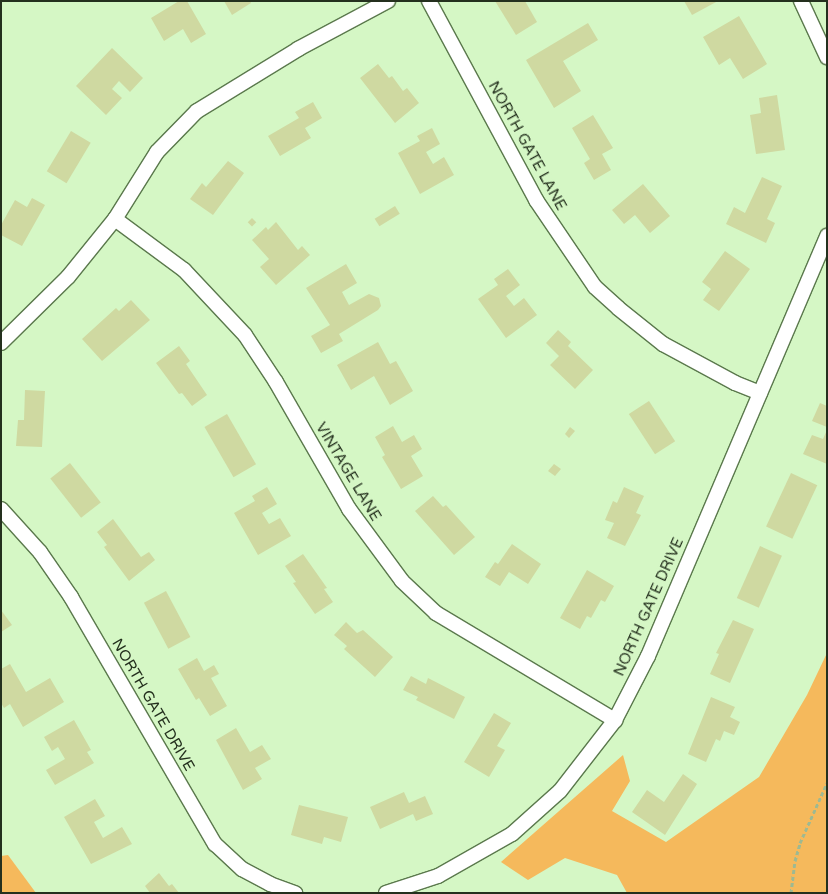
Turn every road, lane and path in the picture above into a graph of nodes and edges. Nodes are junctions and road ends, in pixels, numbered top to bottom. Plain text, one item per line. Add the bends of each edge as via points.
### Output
1 (388, 1) edge
2 (429, 1) edge
3 (802, 1) edge
4 (827, 57) edge
5 (115, 219) junction
6 (827, 236) edge
7 (1, 343) edge
8 (760, 392) junction
9 (1, 509) edge
10 (615, 720) junction
11 (827, 783) edge
12 (295, 893) edge
13 (386, 893) edge
14 (791, 893) edge

1 - 5 street via 298,49 197,111 157,152
2 - 8 street, NORTH GATE LANE via 536,200 596,287 663,344 735,383
3 - 4 street
5 - 7 street via 68,277
5 - 10 street, VINTAGE LANE via 184,270 245,335 349,509 402,581 436,613
6 - 8 street, NORTH GATE DRIVE
8 - 10 street, NORTH GATE DRIVE via 648,656
9 - 12 street, NORTH GATE DRIVE via 40,552 71,597 215,844 242,869
10 - 13 street, NORTH GATE DRIVE via 560,791 512,834 438,876
11 - 14 path via 800,843

